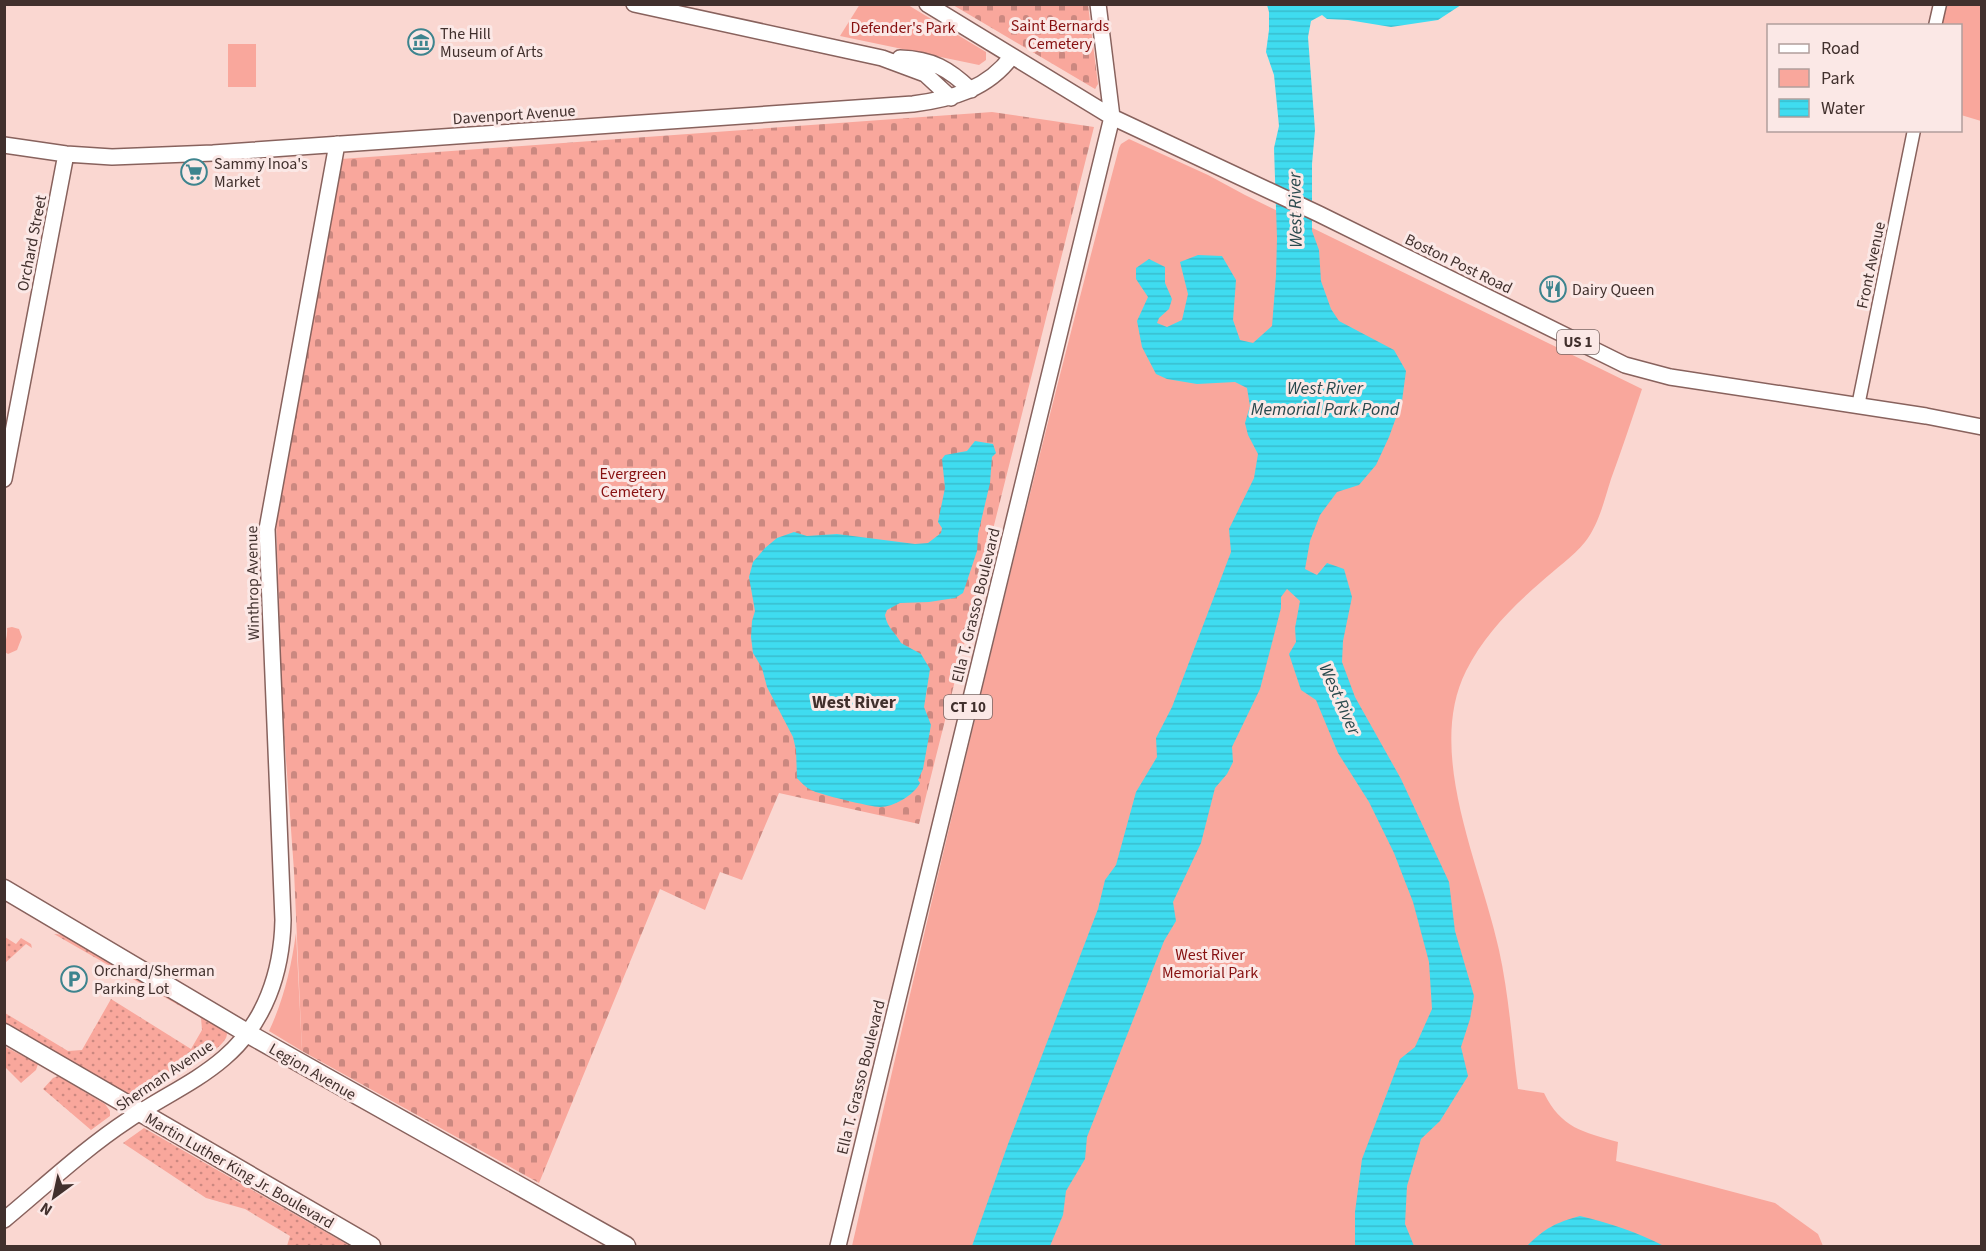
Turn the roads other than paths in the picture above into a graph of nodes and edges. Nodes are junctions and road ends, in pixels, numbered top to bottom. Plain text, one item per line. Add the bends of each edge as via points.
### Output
1 (634, 4) edge
2 (927, 4) edge
3 (1098, 4) edge
4 (1940, 4) edge
5 (1935, 24) edge
6 (1012, 56) junction
7 (882, 58) junction
8 (971, 90) junction
9 (951, 98) junction
10 (1112, 117) junction
11 (1914, 132) edge
12 (337, 144) junction
13 (4, 145) edge
14 (66, 154) junction
15 (1858, 406) junction
16 (1982, 427) edge
17 (4, 479) edge
18 (4, 889) edge
19 (283, 920) joint
20 (4, 1033) edge
21 (247, 1033) junction
22 (140, 1112) junction
23 (4, 1220) edge
24 (371, 1246) edge
25 (626, 1246) edge
26 (838, 1246) edge

1 - 7 main road
2 - 6 main road, US 1
3 - 10 main road, Ella T. Grasso Boulevard / CT 10
4 - 5 street
6 - 8 main road, Davenport Avenue via 1003,69
6 - 10 main road, US 1
7 - 8 main road via 933,63 952,72
7 - 9 main road via 925,74
8 - 9 main road, Davenport Avenue
9 - 12 main road, Davenport Avenue via 913,104
10 - 15 main road, Boston Post Road / US 1 via 1625,364 1670,377
10 - 26 main road, Ella T. Grasso Boulevard / CT 10
11 - 15 street, Front Avenue
12 - 14 main road, Davenport Avenue via 112,157
12 - 19 main road, Winthrop Avenue via 267,529
13 - 14 main road, Davenport Avenue
14 - 17 main road, Orchard Street
15 - 16 main road, Boston Post Road / US 1
18 - 21 highway, Legion Avenue
19 - 21 main road, Sherman Avenue via 274,985
20 - 22 highway, Martin Luther King Jr. Boulevard
21 - 22 main road, Sherman Avenue via 224,1058
21 - 25 highway, Legion Avenue
22 - 23 main road, Sherman Avenue via 92,1146
22 - 24 highway, Martin Luther King Jr. Boulevard

